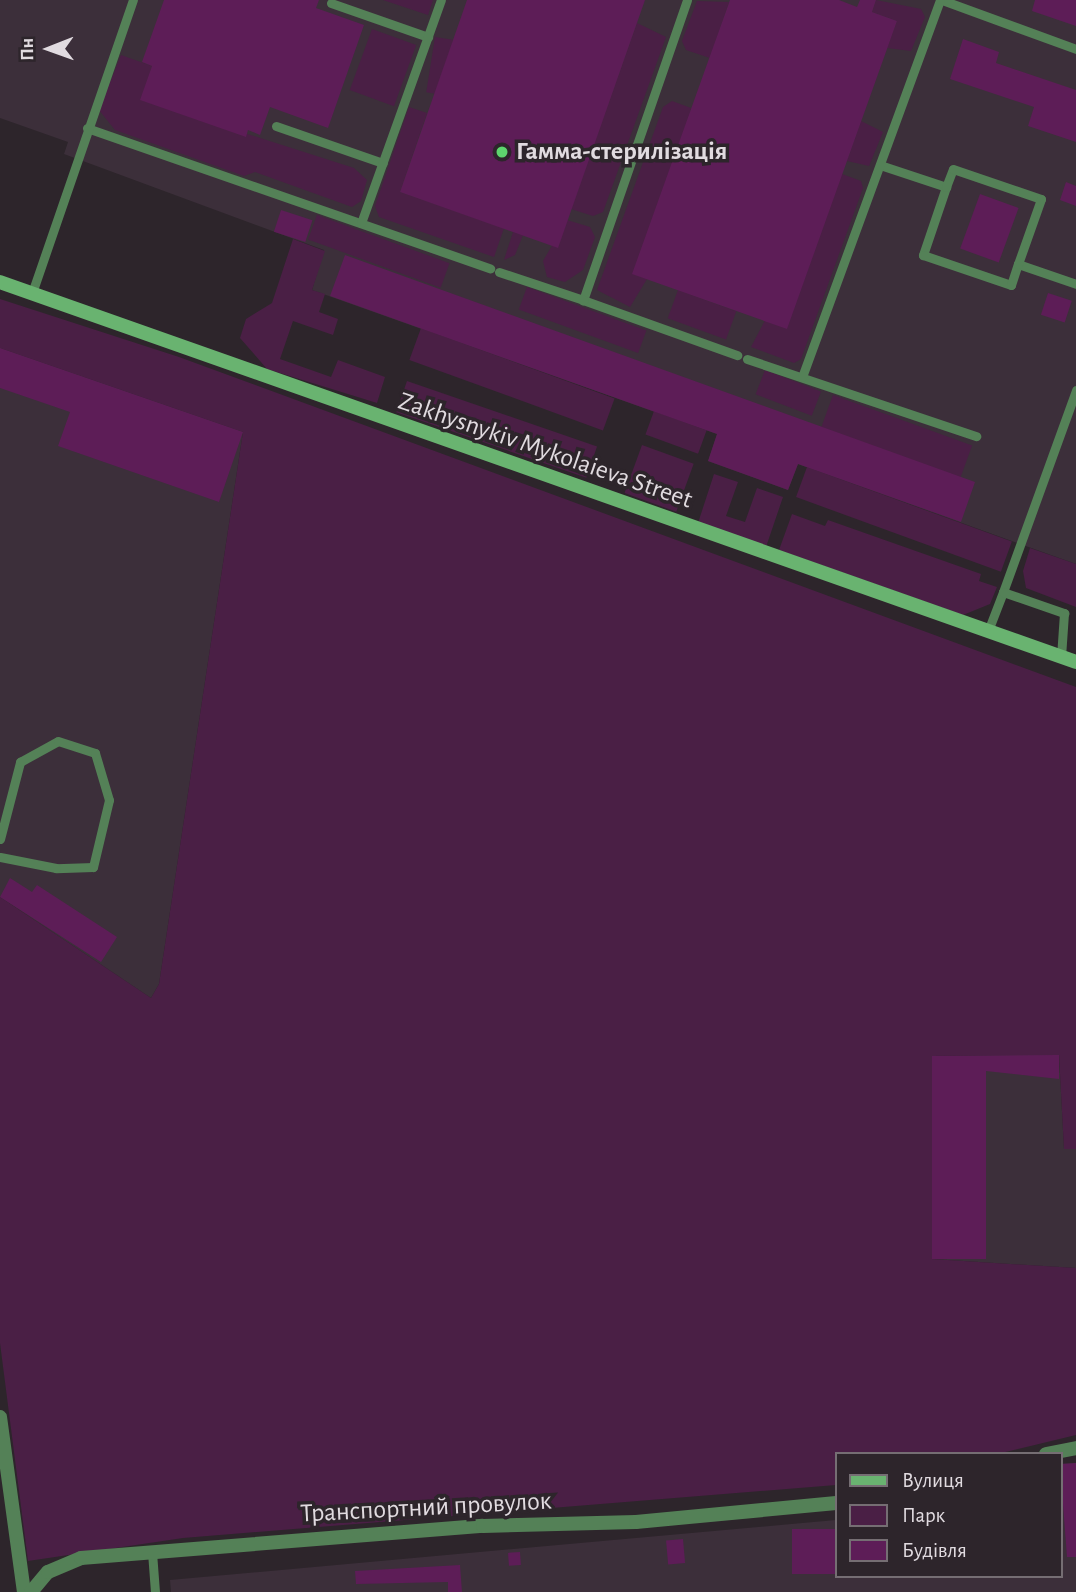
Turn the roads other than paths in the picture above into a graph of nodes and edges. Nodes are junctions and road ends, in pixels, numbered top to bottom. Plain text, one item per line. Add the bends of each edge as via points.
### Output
1 (133, 0) edge
2 (441, 0) edge
3 (687, 0) edge
4 (941, 0) edge
5 (331, 2) dead end
6 (428, 37) junction
7 (1076, 49) edge
8 (276, 126) dead end
9 (87, 128) junction
10 (383, 163) junction
11 (880, 165) junction
12 (946, 187) junction
13 (361, 223) junction
14 (1018, 264) junction
15 (0, 282) edge
16 (1076, 284) edge
17 (33, 293) junction
18 (583, 300) junction
19 (802, 377) junction
20 (1076, 390) edge
21 (976, 436) dead end
22 (1003, 592) junction
23 (988, 631) junction
24 (1061, 657) junction
25 (1076, 662) edge
26 (0, 839) edge
27 (0, 857) edge
28 (0, 1417) edge
29 (1076, 1448) edge
30 (1056, 1452) edge
31 (834, 1503) edge
32 (152, 1552) junction
33 (24, 1592) edge
34 (31, 1592) edge
35 (155, 1592) edge

1 - 9 lane
2 - 6 lane
3 - 18 lane
4 - 7 lane
4 - 11 lane
5 - 6 lane
6 - 10 lane
8 - 10 lane
9 - 13 lane
9 - 17 lane
10 - 13 lane
11 - 12 lane
11 - 19 lane
12 - 14 lane via 953,169 1041,199
12 - 14 lane via 923,255 1011,285
13 - 18 lane
14 - 16 lane
15 - 17 street, Zakhysnykiv Mykolaieva Street
17 - 23 street, Zakhysnykiv Mykolaieva Street
18 - 19 lane
19 - 21 lane
20 - 22 lane
22 - 23 lane
22 - 24 lane via 1064,613
23 - 24 street, Zakhysnykiv Mykolaieva Street
24 - 25 street, Zakhysnykiv Mykolaieva Street
26 - 27 lane via 20,762 58,741 95,753 109,800 93,867 57,868
28 - 33 street
29 - 30 street
31 - 32 street, Транспортний провулок via 636,1522 483,1526
32 - 34 street, Транспортний провулок via 81,1558 48,1572
32 - 35 lane

